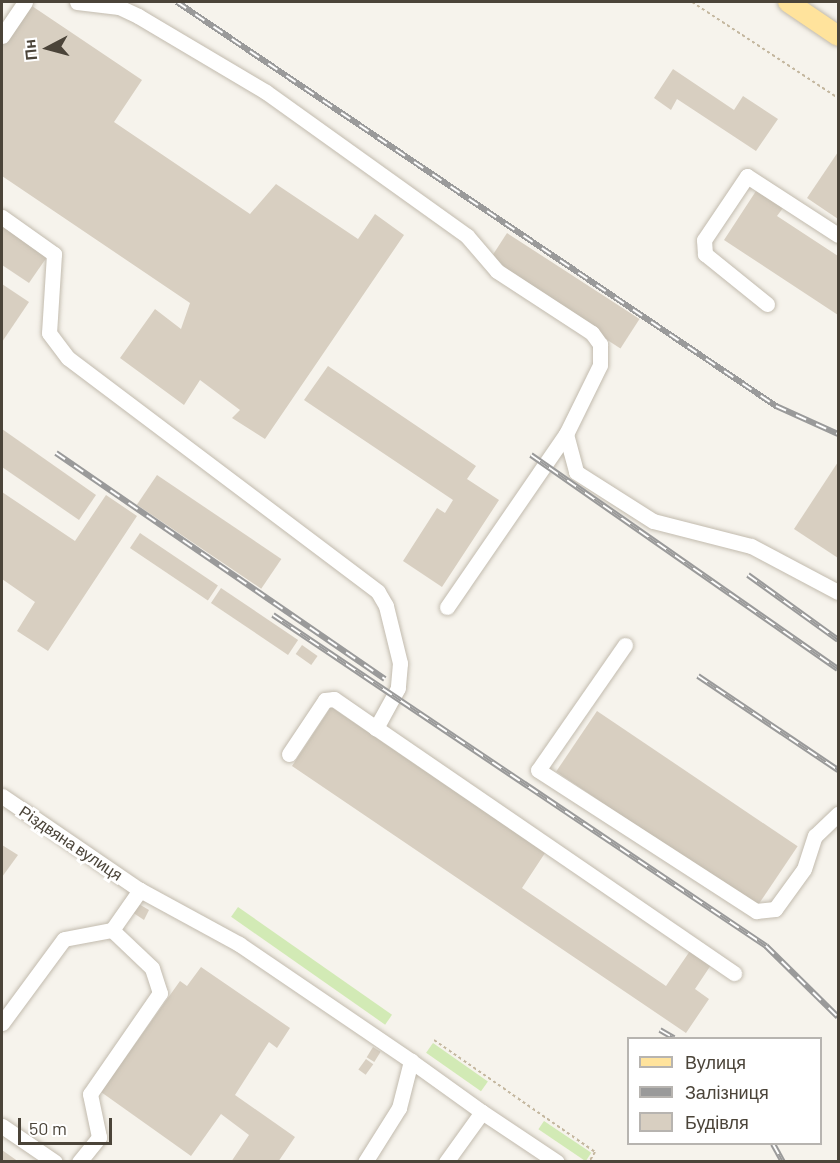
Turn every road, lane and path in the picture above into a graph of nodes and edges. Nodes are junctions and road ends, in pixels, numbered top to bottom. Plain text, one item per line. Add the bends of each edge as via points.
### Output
1 (25, 2) edge
2 (77, 2) edge
3 (692, 2) edge
4 (788, 2) edge
5 (2, 36) edge
6 (838, 36) edge
7 (838, 98) edge
8 (2, 217) edge
9 (838, 236) edge
10 (767, 304) dead end
11 (566, 434) junction
12 (838, 592) edge
13 (447, 607) dead end
14 (625, 645) dead end
15 (376, 728) junction
16 (289, 754) dead end
17 (2, 796) edge
18 (838, 814) edge
19 (140, 890) junction
20 (112, 930) junction
21 (734, 972) dead end
22 (2, 1023) edge
23 (434, 1040) dead end
24 (411, 1061) junction
25 (482, 1112) junction
26 (2, 1126) edge
27 (55, 1161) edge
28 (79, 1161) edge
29 (365, 1161) edge
30 (446, 1161) edge
31 (556, 1161) edge
32 (589, 1161) edge

1 - 5 street
2 - 11 street via 119,7 138,15 266,92 467,236 497,272 592,333 600,344 600,365
3 - 7 path
4 - 6 main road
8 - 15 street via 54,254 49,333 68,358 378,592 400,663 398,688
9 - 10 street via 747,176 704,240 705,254
11 - 12 street via 576,472 653,521 751,546
11 - 13 street
14 - 18 street via 538,770 756,911 775,909 804,869 815,836
15 - 16 street via 334,699 325,700
15 - 21 street
17 - 19 street, Різдвяна вулиця
19 - 20 street
19 - 24 street, Різдвяна вулиця via 230,938
20 - 22 street via 64,939
20 - 28 street via 152,968 160,993 90,1094 99,1137
23 - 32 path via 595,1152
24 - 25 street, Різдвяна вулиця
24 - 29 street via 399,1108
25 - 30 street
25 - 31 street, Різдвяна вулиця
26 - 27 street

